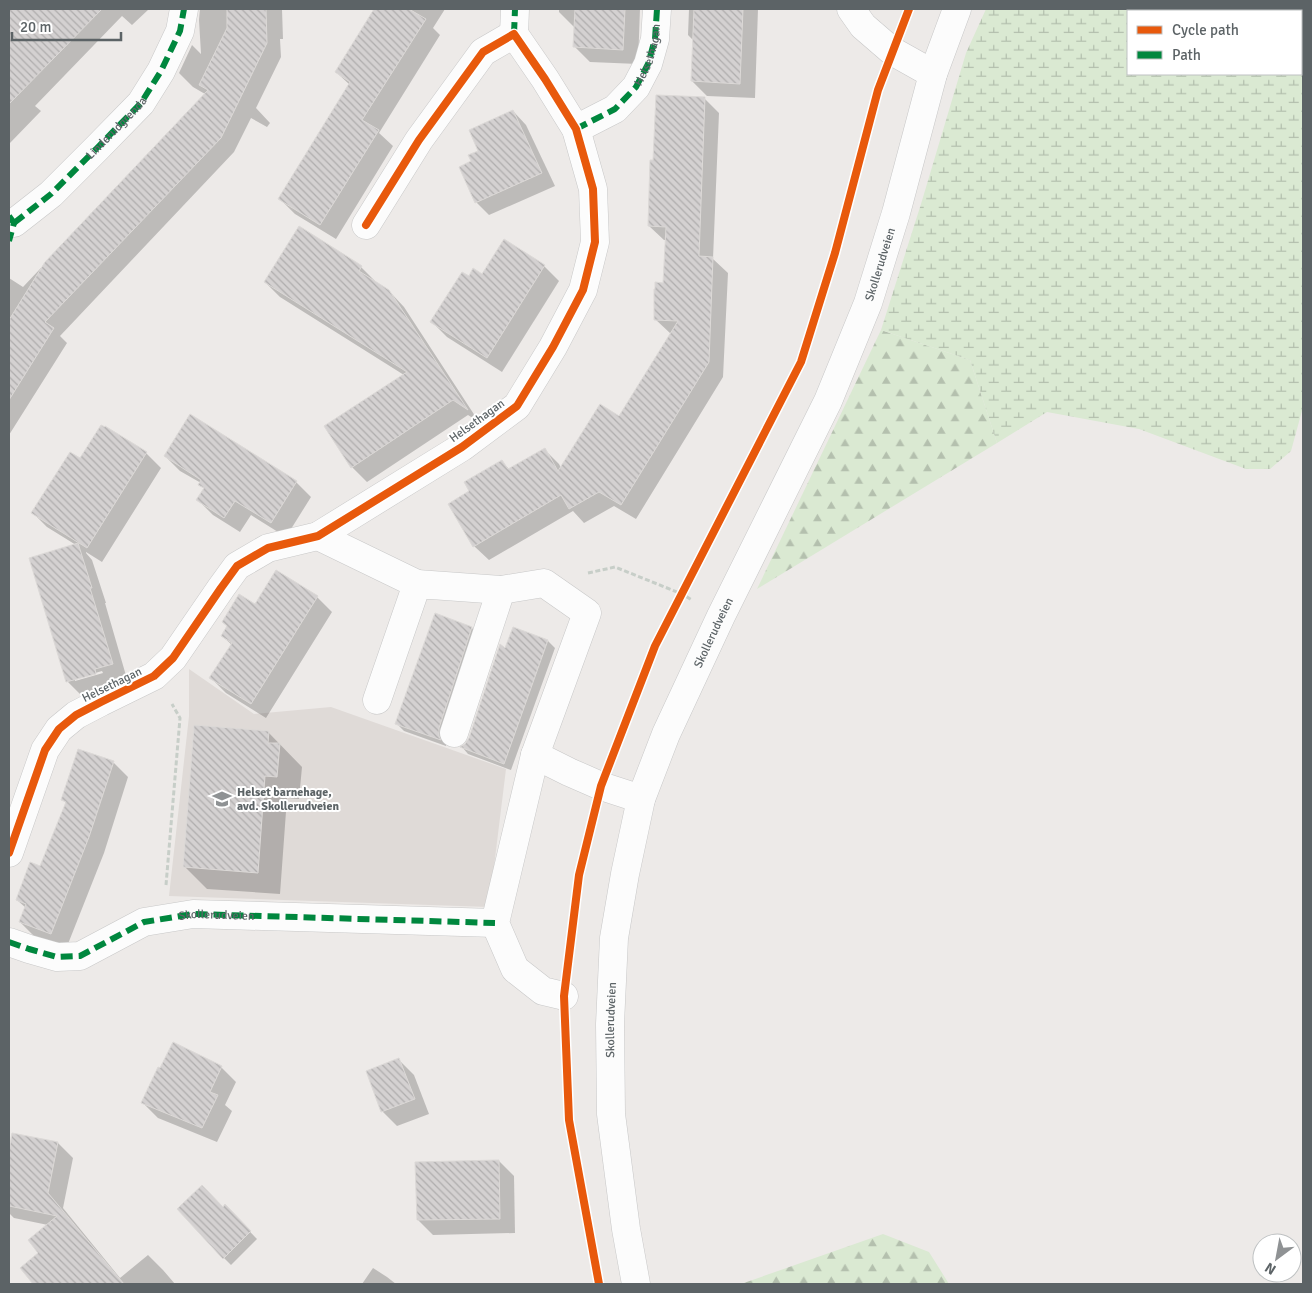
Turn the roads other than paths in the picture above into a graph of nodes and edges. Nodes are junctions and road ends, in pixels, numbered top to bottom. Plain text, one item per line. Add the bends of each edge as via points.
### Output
1 (184, 9) edge
2 (657, 9) edge
3 (851, 9) edge
4 (958, 9) edge
5 (514, 21) edge
6 (933, 74) junction
7 (576, 129) junction
8 (366, 225) dead end
9 (11, 227) edge
10 (318, 536) junction
11 (417, 584) junction
12 (501, 590) junction
13 (377, 700) dead end
14 (454, 733) dead end
15 (535, 755) junction
16 (641, 799) junction
17 (9, 853) edge
18 (495, 923) junction
19 (9, 942) edge
20 (564, 996) dead end
21 (636, 1284) edge

1 - 9 street, Linderudgrenda via 180,31 141,103 51,194
2 - 7 street, Helsethagan via 655,39 648,64 636,87 615,110
3 - 6 street via 863,26 892,51
4 - 6 street, Skollerudveien
5 - 7 street, Helsethagan
5 - 8 street, Helsethagan via 483,52 419,140
6 - 16 street, Skollerudveien via 868,303 828,401 721,616 666,734
7 - 10 street, Helsethagan via 594,189 595,242 583,290 517,406 462,447
10 - 11 street
10 - 17 street, Helsethagan via 268,548 237,566 173,658 154,676 76,715 59,729 45,750
11 - 12 street
11 - 13 street
12 - 14 street
12 - 15 street via 544,582 587,613
15 - 16 street via 601,786
15 - 18 street
16 - 21 street, Skollerudveien via 614,938 610,1024 611,1114
18 - 19 street, Skollerudveien via 193,914 144,922 80,956 57,957
18 - 20 street via 515,969 544,991

